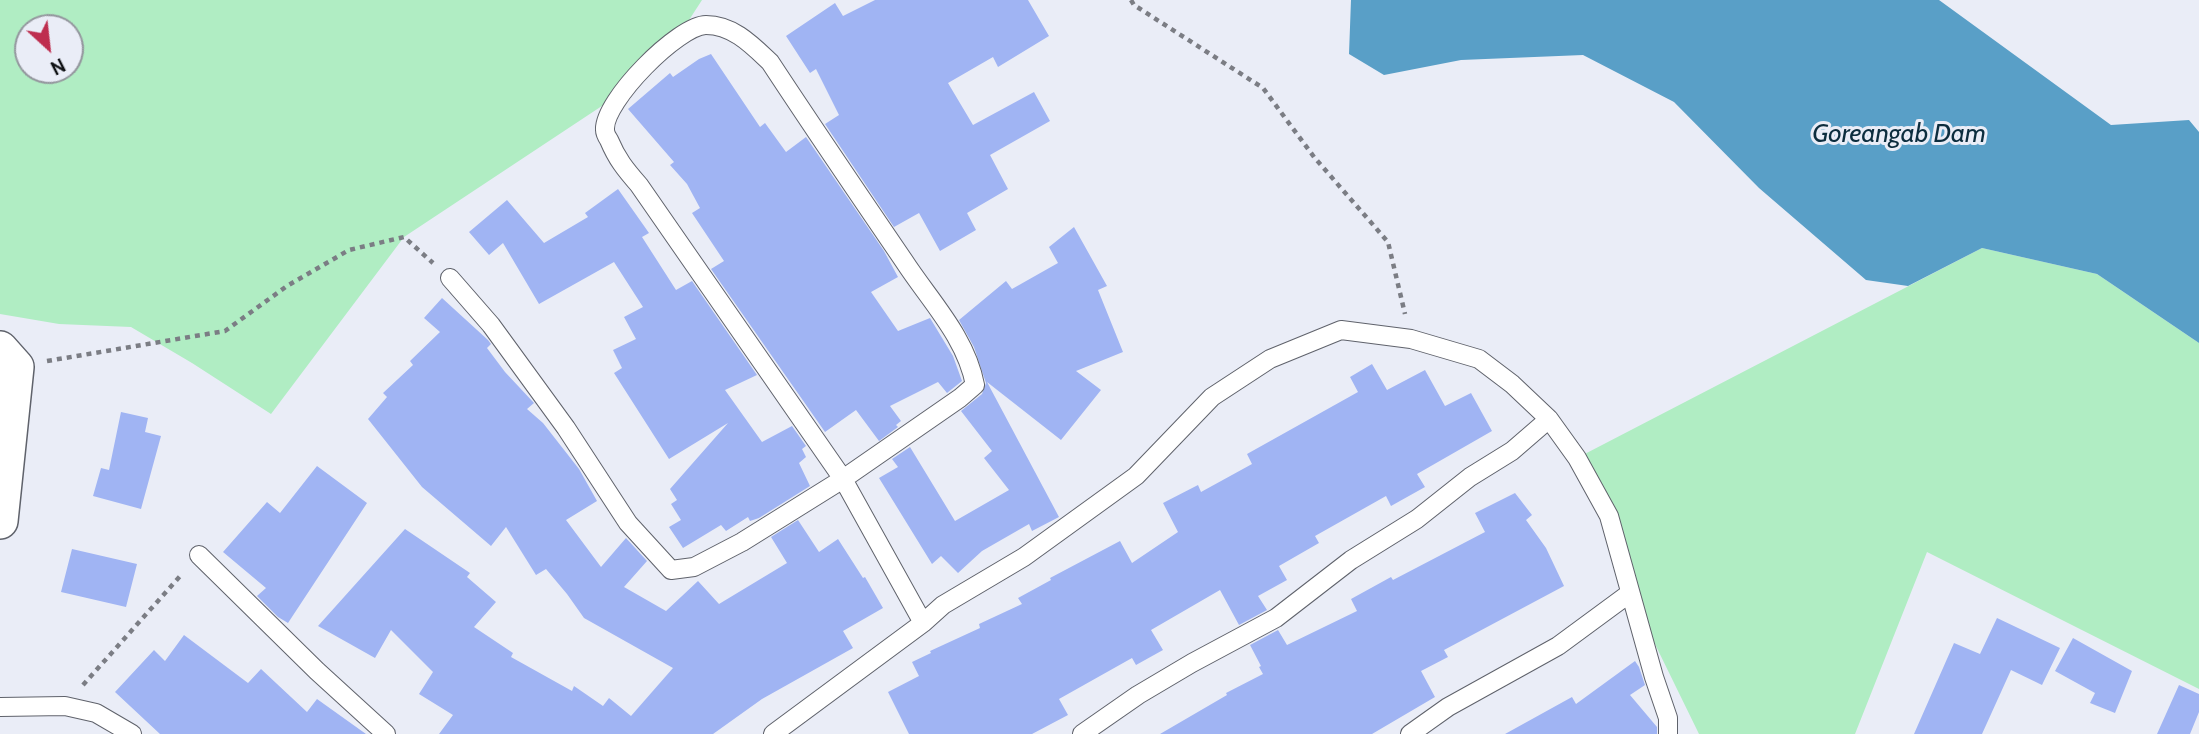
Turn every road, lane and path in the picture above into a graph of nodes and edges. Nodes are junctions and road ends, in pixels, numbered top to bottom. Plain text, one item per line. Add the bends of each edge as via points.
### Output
1 (1131, 0) edge
2 (450, 278) joint
3 (1410, 339) junction
4 (8, 358) edge
5 (1549, 419) junction
6 (2, 477) edge
7 (843, 479) junction
8 (0, 521) edge
9 (199, 555) joint
10 (1630, 593) junction
11 (923, 623) junction
12 (65, 706) junction
13 (0, 707) edge
14 (132, 734) edge
15 (386, 734) edge
16 (773, 734) edge
17 (1082, 734) edge
18 (1410, 734) edge
19 (1668, 734) edge

1 - 3 path via 1263,88 1314,157 1388,242
2 - 4 path via 404,237 349,250 287,286 225,331 85,354
2 - 7 lane via 491,325 566,428 628,523 671,570 694,567 742,542
3 - 5 lane via 1479,359
3 - 11 lane via 1341,330 1270,359 1212,397 1136,476
4 - 6 street
5 - 10 lane via 1577,457 1609,516
5 - 17 lane via 1513,451 1351,560 1276,618 1138,695
6 - 8 street
7 - 7 lane via 617,159 604,130 620,94 680,34 694,27 730,29 770,62 941,311 972,369 975,385 960,398
7 - 11 lane
9 - 12 path
9 - 15 lane
10 - 18 lane via 1558,646 1448,707
10 - 19 lane via 1668,718
11 - 16 lane
12 - 13 lane
12 - 14 lane via 96,713

